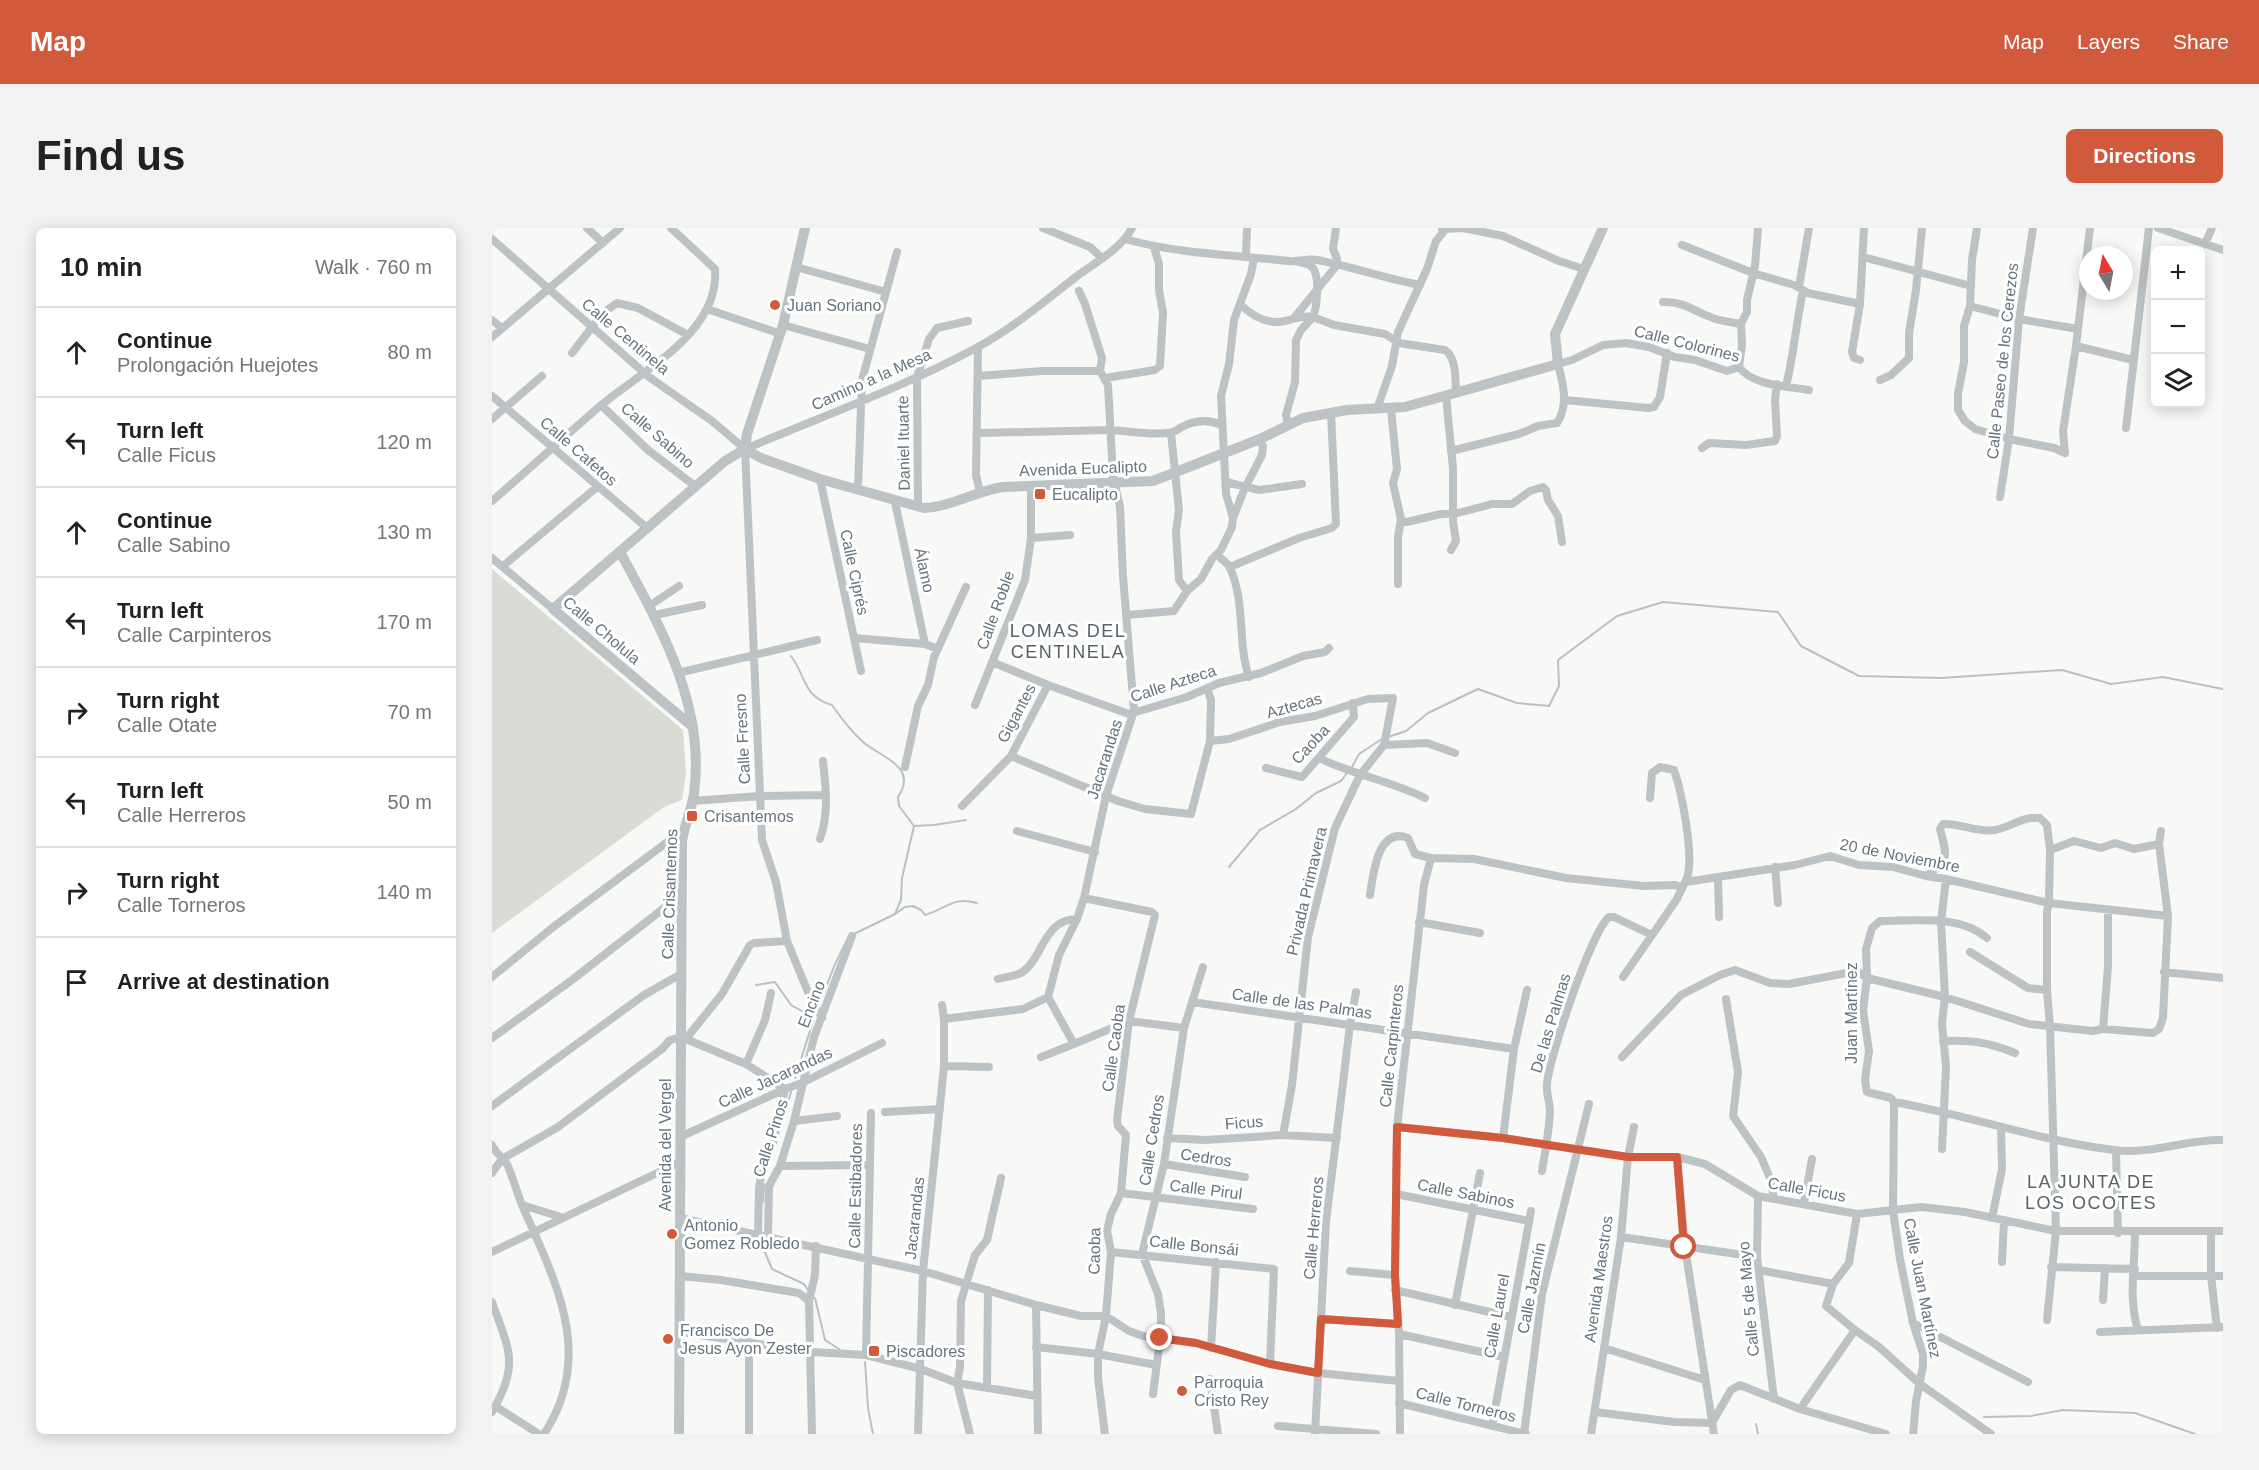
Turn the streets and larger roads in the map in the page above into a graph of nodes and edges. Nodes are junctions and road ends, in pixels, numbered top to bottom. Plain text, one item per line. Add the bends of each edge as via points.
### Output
1 (587, 228) edge
2 (620, 228) edge
3 (671, 228) edge
4 (805, 228) edge
5 (1043, 228) edge
6 (1132, 228) edge
7 (1247, 228) edge
8 (1336, 228) edge
9 (1603, 228) edge
10 (1758, 228) edge
11 (1809, 228) edge
12 (1864, 228) edge
13 (1922, 228) edge
14 (1977, 228) edge
15 (2033, 228) edge
16 (2090, 228) edge
17 (2149, 228) edge
18 (2158, 228) edge
19 (2211, 228) edge
20 (1442, 229) edge
21 (492, 239) edge
22 (1125, 239) junction
23 (603, 243) junction
24 (2205, 244) junction
25 (1682, 245) dead end
26 (1154, 247) junction
27 (1333, 249) junction
28 (2223, 250) edge
29 (897, 252) dead end
30 (1250, 257) junction
31 (1863, 257) junction
32 (1102, 258) junction
33 (1320, 260) junction
34 (1296, 261) junction
35 (1337, 265) junction
36 (796, 267) junction
37 (1584, 269) junction
38 (1753, 273) junction
39 (1917, 273) junction
40 (1420, 285) junction
41 (1971, 286) junction
42 (1317, 288) junction
43 (549, 289) junction
44 (1801, 289) junction
45 (1079, 291) dead end
46 (885, 292) junction
47 (1663, 302) dead end
48 (1240, 304) junction
49 (1860, 304) junction
50 (1970, 306) junction
51 (707, 309) junction
52 (1313, 317) junction
53 (492, 320) edge
54 (1291, 320) junction
55 (2019, 320) junction
56 (968, 321) dead end
57 (1741, 324) junction
58 (502, 328) junction
59 (592, 328) junction
60 (782, 329) junction
61 (2078, 329) junction
62 (688, 335) junction
63 (1298, 335) junction
64 (492, 338) edge
65 (1397, 342) junction
66 (2076, 346) junction
67 (978, 347) junction
68 (870, 349) junction
69 (572, 353) dead end
70 (1667, 353) junction
71 (1860, 360) dead end
72 (2133, 360) junction
73 (1558, 364) junction
74 (1739, 368) junction
75 (645, 374) junction
76 (1103, 375) junction
77 (542, 376) dead end
78 (978, 376) junction
79 (916, 377) junction
80 (1881, 380) dead end
81 (1782, 385) junction
82 (1809, 390) dead end
83 (1451, 395) junction
84 (492, 396) edge
85 (1565, 400) junction
86 (860, 403) junction
87 (601, 405) junction
88 (504, 407) junction
89 (1377, 409) junction
90 (1391, 409) junction
91 (1331, 412) junction
92 (492, 419) edge
93 (1288, 424) junction
94 (1222, 425) junction
95 (2126, 428) dead end
96 (1110, 430) junction
97 (978, 433) junction
98 (1171, 433) junction
99 (1260, 439) junction
100 (2009, 439) junction
101 (554, 448) junction
102 (1702, 448) dead end
103 (745, 449) junction
104 (1451, 452) junction
105 (1224, 454) junction
106 (1175, 474) junction
107 (820, 479) junction
108 (1226, 482) junction
109 (1115, 484) junction
110 (1302, 484) dead end
111 (695, 486) junction
112 (1246, 486) junction
113 (597, 487) junction
114 (1031, 487) junction
115 (858, 489) junction
116 (980, 492) junction
117 (2000, 497) dead end
118 (492, 501) edge
119 (895, 502) junction
120 (918, 507) junction
121 (1454, 514) junction
122 (1233, 518) junction
123 (1401, 521) junction
124 (646, 527) junction
125 (1070, 535) dead end
126 (1031, 538) junction
127 (1562, 542) dead end
128 (1451, 550) dead end
129 (620, 552) junction
130 (1217, 555) junction
131 (492, 558) edge
132 (503, 566) junction
133 (1230, 567) junction
134 (1398, 584) dead end
135 (679, 586) dead end
136 (966, 586) dead end
137 (1187, 591) junction
138 (702, 605) dead end
139 (553, 609) junction
140 (652, 610) junction
141 (1127, 615) junction
142 (854, 638) junction
143 (817, 640) dead end
144 (926, 644) junction
145 (938, 648) junction
146 (1329, 648) dead end
147 (753, 654) junction
148 (992, 662) junction
149 (861, 670) dead end
150 (678, 673) junction
151 (1249, 677) junction
152 (1048, 685) junction
153 (1207, 688) junction
154 (1353, 703) junction
155 (975, 705) dead end
156 (1134, 713) junction
157 (693, 727) junction
158 (1209, 741) junction
159 (1384, 745) junction
160 (1455, 753) dead end
161 (1011, 756) junction
162 (1319, 758) junction
163 (823, 761) dead end
164 (905, 767) dead end
165 (1266, 768) dead end
166 (1360, 775) junction
167 (826, 795) junction
168 (760, 796) junction
169 (1106, 796) junction
170 (1425, 798) dead end
171 (1650, 798) dead end
172 (692, 801) junction
173 (962, 806) dead end
174 (1017, 831) dead end
175 (2160, 831) dead end
176 (683, 833) junction
177 (820, 839) dead end
178 (2159, 844) junction
179 (2050, 850) junction
180 (1095, 852) junction
181 (1431, 858) junction
182 (1774, 867) junction
183 (1926, 876) junction
184 (1718, 877) junction
185 (1946, 879) junction
186 (1683, 884) junction
187 (682, 894) junction
188 (1370, 895) dead end
189 (1084, 898) junction
190 (1778, 903) dead end
191 (2049, 903) junction
192 (2108, 910) junction
193 (1719, 916) dead end
194 (2168, 916) junction
195 (1077, 919) junction
196 (1419, 922) junction
197 (1941, 922) junction
198 (1480, 933) dead end
199 (1652, 935) junction
200 (852, 936) dead end
201 (1987, 938) dead end
202 (787, 941) junction
203 (1044, 942) junction
204 (1971, 952) dead end
205 (1059, 956) junction
206 (1203, 967) dead end
207 (2164, 972) junction
208 (681, 974) junction
209 (1623, 976) dead end
210 (492, 977) edge
211 (1867, 978) junction
212 (2223, 978) edge
213 (998, 979) dead end
214 (1527, 990) dead end
215 (2046, 990) junction
216 (1356, 992) dead end
217 (771, 993) dead end
218 (1048, 997) junction
219 (1945, 997) junction
220 (1726, 999) dead end
221 (1192, 1002) junction
222 (942, 1005) dead end
223 (822, 1018) junction
224 (1299, 1018) junction
225 (944, 1019) junction
226 (1129, 1021) junction
227 (1350, 1025) junction
228 (2050, 1026) junction
229 (1184, 1028) junction
230 (2103, 1029) junction
231 (1406, 1033) junction
232 (492, 1038) edge
233 (683, 1038) junction
234 (1943, 1041) junction
235 (882, 1043) dead end
236 (1074, 1044) junction
237 (1514, 1049) junction
238 (2015, 1053) dead end
239 (1041, 1057) dead end
240 (1622, 1057) dead end
241 (746, 1064) junction
242 (944, 1066) junction
243 (989, 1067) dead end
244 (802, 1083) junction
245 (786, 1089) junction
246 (1894, 1102) junction
247 (1588, 1104) dead end
248 (492, 1106) edge
249 (940, 1109) junction
250 (1942, 1111) junction
251 (885, 1112) dead end
252 (871, 1113) dead end
253 (837, 1116) dead end
254 (794, 1121) junction
255 (1397, 1127) junction
256 (2001, 1127) junction
257 (1634, 1128) dead end
258 (1283, 1135) junction
259 (680, 1137) junction
260 (1167, 1138) junction
261 (1337, 1138) junction
262 (1503, 1138) junction
263 (2053, 1138) junction
264 (2223, 1140) edge
265 (492, 1145) edge
266 (1546, 1145) junction
267 (1125, 1149) joint
268 (1576, 1149) junction
269 (1942, 1149) dead end
270 (2116, 1151) junction
271 (496, 1156) edge
272 (1628, 1157) junction
273 (1677, 1157) junction
274 (1812, 1159) dead end
275 (680, 1162) junction
276 (1164, 1164) junction
277 (870, 1165) junction
278 (780, 1166) junction
279 (1542, 1171) dead end
280 (492, 1173) edge
281 (1480, 1173) dead end
282 (1245, 1177) dead end
283 (1001, 1178) dead end
284 (1121, 1193) junction
285 (1396, 1194) junction
286 (1758, 1196) junction
287 (1157, 1198) junction
288 (1774, 1198) junction
289 (1804, 1203) junction
290 (522, 1205) junction
291 (1253, 1209) dead end
292 (1472, 1209) junction
293 (1893, 1211) junction
294 (1857, 1214) junction
295 (1530, 1216) joint
296 (561, 1217) junction
297 (680, 1218) junction
298 (1992, 1218) junction
299 (2004, 1221) junction
300 (2056, 1231) junction
301 (2211, 1231) junction
302 (2223, 1231) edge
303 (536, 1232) junction
304 (2135, 1232) junction
305 (2118, 1233) junction
306 (758, 1235) junction
307 (1621, 1237) junction
308 (768, 1238) junction
309 (816, 1246) junction
310 (1684, 1247) junction
311 (492, 1252) edge
312 (1111, 1252) junction
313 (1142, 1254) junction
314 (1757, 1257) junction
315 (869, 1259) junction
316 (1216, 1262) junction
317 (2002, 1262) dead end
318 (2051, 1267) junction
319 (2104, 1268) junction
320 (1759, 1270) junction
321 (923, 1271) junction
322 (1350, 1271) dead end
323 (2134, 1273) junction
324 (1395, 1275) junction
325 (680, 1276) junction
326 (2211, 1276) junction
327 (2223, 1276) edge
328 (966, 1283) junction
329 (1833, 1284) junction
330 (988, 1290) junction
331 (1395, 1290) junction
332 (2103, 1300) dead end
333 (809, 1301) junction
334 (492, 1302) edge
335 (1036, 1305) junction
336 (1455, 1305) junction
337 (1106, 1317) junction
338 (1511, 1317) junction
339 (1321, 1319) junction
340 (2047, 1320) dead end
341 (1913, 1323) junction
342 (1398, 1324) junction
343 (2220, 1327) edge
344 (1855, 1330) junction
345 (2138, 1330) junction
346 (680, 1332) junction
347 (2100, 1332) dead end
348 (1399, 1334) junction
349 (1160, 1338) junction
350 (749, 1342) junction
351 (1036, 1347) junction
352 (1211, 1348) junction
353 (1604, 1348) junction
354 (811, 1352) junction
355 (1098, 1354) junction
356 (866, 1355) junction
357 (1504, 1356) junction
358 (1270, 1364) junction
359 (1156, 1365) junction
360 (921, 1369) junction
361 (1318, 1373) junction
362 (1210, 1379) dead end
363 (1705, 1380) junction
364 (1399, 1381) junction
365 (2028, 1382) dead end
366 (957, 1383) junction
367 (1920, 1384) junction
368 (987, 1387) junction
369 (1152, 1394) dead end
370 (1038, 1396) junction
371 (1774, 1399) junction
372 (1399, 1403) junction
373 (1800, 1408) junction
374 (494, 1409) edge
375 (1594, 1412) junction
376 (1712, 1423) junction
377 (1278, 1426) dead end
378 (1492, 1426) junction
379 (1315, 1432) edge
380 (538, 1434) edge
381 (544, 1434) edge
382 (679, 1434) edge
383 (749, 1434) edge
384 (812, 1434) edge
385 (918, 1434) edge
386 (970, 1434) edge
387 (1038, 1434) edge
388 (1105, 1434) edge
389 (1218, 1434) edge
390 (1376, 1434) edge
391 (1400, 1434) edge
392 (1525, 1434) edge
393 (1592, 1434) edge
394 (1714, 1434) edge
395 (1886, 1434) edge
396 (1913, 1434) edge
397 (1991, 1434) edge

1 - 23 street
2 - 23 street
3 - 51 street via 715,268 716,283
4 - 36 street
5 - 32 street via 1090,247
6 - 22 street, Camino a la Mesa
7 - 30 street
8 - 27 street
9 - 37 street
10 - 38 street
11 - 44 street
12 - 31 street
13 - 39 street
14 - 41 street
15 - 55 street, Calle Paseo de los Cerezos
16 - 61 street
17 - 72 street
18 - 24 street
19 - 24 street
20 - 37 street via 1463,228 1503,236
20 - 40 street
21 - 43 street, Calle Centinela
22 - 26 street
22 - 32 street, Camino a la Mesa
23 - 43 street
24 - 28 street
25 - 38 street
26 - 30 street
26 - 76 street via 1163,313 1158,369
27 - 33 street
27 - 35 street
29 - 46 street
30 - 34 street
30 - 48 street via 1251,274
31 - 39 street
31 - 49 street
32 - 67 street, Camino a la Mesa
33 - 34 street
33 - 35 street
34 - 42 street via 1313,268
35 - 40 street
35 - 42 street
36 - 46 street
36 - 60 street
37 - 73 street via 1555,334
38 - 44 street
38 - 57 street via 1747,312
39 - 41 street
39 - 80 street via 1909,333 1910,358
40 - 65 street
41 - 50 street
42 - 52 street
42 - 54 street
43 - 58 street
43 - 59 street, Calle Centinela
44 - 49 street
44 - 81 street via 1793,354
45 - 76 street, Jacarandas via 1102,358
46 - 68 street
47 - 57 street via 1686,305 1715,319
48 - 54 street via 1260,319
48 - 94 street via 1222,388
49 - 71 street via 1852,352
50 - 55 street
50 - 100 street via 1964,326 1958,410 1969,425
51 - 60 street
51 - 62 street
52 - 54 street
52 - 63 street
52 - 65 street via 1385,334
53 - 58 street
54 - 63 street
55 - 61 street
55 - 100 street, Calle Paseo de los Cerezos
56 - 79 street, Daniel Ituarte via 937,328 929,339
57 - 74 street
58 - 64 street
59 - 62 street via 617,303 638,308
59 - 69 street
59 - 75 street, Calle Centinela
60 - 68 street
60 - 103 street
61 - 66 street
62 - 75 street
63 - 93 street
65 - 83 street via 1449,353 1453,361
65 - 89 street
66 - 72 street
66 - 100 street via 2063,431 2065,453
67 - 78 street
67 - 79 street, Camino a la Mesa
68 - 86 street
70 - 73 street, Calle Colorines via 1637,344 1603,345
70 - 74 street, Calle Colorines via 1727,371
70 - 85 street via 1660,397 1654,406
72 - 95 street
73 - 83 street, Avenida Eucalipto
73 - 85 street
74 - 81 street, Calle Colorines via 1750,378
75 - 87 street
75 - 103 street, Calle Centinela
76 - 78 street via 1043,371
76 - 96 street, Jacarandas via 1108,386
77 - 88 street
78 - 97 street
79 - 86 street, Camino a la Mesa
79 - 120 street, Daniel Ituarte
81 - 82 street, Calle Colorines
81 - 102 street via 1774,400 1776,440 1763,444 1709,442
83 - 90 street, Avenida Eucalipto
83 - 104 street
84 - 88 street, Calle Cafetos
85 - 104 street via 1557,423
86 - 103 street, Camino a la Mesa
86 - 115 street
87 - 101 street
87 - 111 street, Calle Sabino via 648,450
88 - 92 street
88 - 101 street, Calle Cafetos
89 - 90 street, Avenida Eucalipto
89 - 91 street, Avenida Eucalipto
90 - 123 street via 1397,469 1393,483
91 - 93 street, Avenida Eucalipto
91 - 133 street via 1336,524
93 - 99 street, Avenida Eucalipto
94 - 98 street via 1210,420 1193,422
94 - 105 street
96 - 97 street
96 - 98 street
96 - 109 street, Jacarandas
97 - 116 street via 976,480
98 - 106 street
99 - 105 street, Avenida Eucalipto
99 - 112 street via 1262,454
100 - 117 street, Calle Paseo de los Cerezos
101 - 113 street, Calle Cafetos
101 - 118 street
103 - 107 street, Avenida Eucalipto
103 - 111 street, Camino a la Mesa
103 - 147 street, Calle Fresno
104 - 121 street
105 - 106 street, Avenida Eucalipto
105 - 108 street
106 - 109 street, Avenida Eucalipto via 1146,482
106 - 137 street via 1179,580
107 - 115 street, Avenida Eucalipto
107 - 142 street, Calle Ciprés
108 - 112 street
108 - 122 street
109 - 114 street, Avenida Eucalipto
109 - 141 street, Jacarandas
110 - 112 street via 1258,490
111 - 124 street, Camino a la Mesa
112 - 122 street
113 - 124 street, Calle Cafetos
113 - 132 street
114 - 116 street, Avenida Eucalipto
114 - 126 street, Calle Roble
115 - 119 street, Avenida Eucalipto
116 - 120 street, Avenida Eucalipto via 934,507
119 - 120 street, Avenida Eucalipto
119 - 144 street, Álamo
121 - 123 street
121 - 127 street via 1492,504 1512,504 1542,487 1558,516
121 - 128 street via 1456,541
122 - 130 street
123 - 134 street
124 - 129 street, Camino a la Mesa
125 - 126 street
126 - 148 street, Calle Roble via 1024,580
129 - 139 street
129 - 140 street, Calle Crisantemos
130 - 133 street
130 - 137 street via 1197,585
131 - 132 street, Calle Cholula
132 - 139 street, Calle Cholula
133 - 151 street
135 - 140 street
136 - 145 street
137 - 141 street via 1173,611
138 - 140 street
139 - 157 street, Calle Cholula
140 - 150 street, Calle Crisantemos
141 - 156 street, Jacarandas
142 - 144 street
142 - 149 street, Calle Ciprés
143 - 147 street
144 - 145 street
145 - 164 street via 918,706
146 - 151 street, Calle Azteca
147 - 150 street
147 - 168 street, Calle Fresno
148 - 152 street, Calle Azteca
148 - 155 street, Calle Roble
150 - 157 street, Calle Crisantemos
151 - 153 street, Calle Azteca
152 - 156 street, Calle Azteca via 1125,714
152 - 161 street, Gigantes
153 - 156 street, Calle Azteca
153 - 158 street via 1211,700
154 - 158 street, Aztecas via 1229,739
154 - 159 street, Aztecas via 1393,698
154 - 162 street, Caoba via 1354,717
156 - 169 street, Jacarandas
157 - 172 street, Calle Crisantemos
158 - 169 street via 1191,814 1145,809
159 - 160 street via 1427,743
159 - 166 street, Privada Primavera
161 - 169 street
161 - 173 street, Gigantes
162 - 165 street, Caoba via 1301,777
162 - 166 street
163 - 167 street
166 - 170 street
166 - 224 street, Privada Primavera via 1335,828 1308,937
167 - 168 street
167 - 177 street via 825,825
168 - 172 street
168 - 202 street, Calle Fresno via 762,840 776,882
169 - 180 street, Jacarandas
171 - 186 street via 1652,773 1660,767 1674,770 1686,824 1689,871
172 - 176 street, Calle Crisantemos
174 - 180 street
175 - 178 street
176 - 187 street, Calle Crisantemos
176 - 210 street via 552,928
178 - 179 street via 2134,849 2115,843 2101,848 2074,841
178 - 194 street
179 - 183 street via 2047,825 2040,818 2030,817 1995,830 1942,824 1945,860
179 - 191 street
180 - 189 street, Jacarandas
181 - 186 street, 20 de Noviembre via 1474,859 1566,878 1644,886
181 - 188 street via 1415,854 1408,838 1391,838 1378,854
181 - 196 street, Calle Carpinteros
182 - 183 street, 20 de Noviembre via 1830,856
182 - 184 street, 20 de Noviembre
182 - 190 street
183 - 185 street, 20 de Noviembre
184 - 186 street, 20 de Noviembre
184 - 193 street
185 - 191 street, 20 de Noviembre
185 - 197 street
186 - 199 street
187 - 208 street, Calle Crisantemos
187 - 232 street
189 - 195 street
189 - 226 street, Calle Caoba via 1155,915
191 - 192 street, 20 de Noviembre
191 - 215 street
192 - 194 street, 20 de Noviembre
192 - 230 street
194 - 207 street
195 - 203 street via 1063,920
195 - 205 street
196 - 198 street
196 - 231 street, Calle Carpinteros
197 - 201 street via 1966,925
197 - 211 street, Juan Martínez via 1880,921 1872,928 1866,950
197 - 219 street
199 - 209 street
199 - 266 street, De las Palmas via 1609,917 1595,936 1566,1014 1546,1085 1550,1110
200 - 223 street, Encino
202 - 223 street, Calle Fresno
202 - 233 street via 750,945 722,994
203 - 205 street
203 - 213 street via 1021,973
204 - 215 street via 2028,988
205 - 218 street
206 - 221 street, Calle Cedros
207 - 212 street
207 - 230 street via 2163,1018 2159,1029 2153,1033
208 - 233 street, Calle Crisantemos
208 - 248 street via 644,995
211 - 219 street
211 - 240 street via 1857,971 1789,984 1770,983 1735,970 1682,995
211 - 246 street, Juan Martínez via 1863,1010 1869,1051 1867,1092
214 - 237 street
215 - 228 street
216 - 227 street, Calle Herreros
217 - 241 street via 765,1020
218 - 225 street via 1023,1009
218 - 236 street
219 - 228 street via 2019,1021
219 - 234 street
220 - 288 street via 1738,1072 1733,1116 1761,1157
221 - 224 street, Calle de las Palmas
221 - 229 street, Calle Cedros
222 - 225 street, Jacarandas
223 - 244 street, Encino
224 - 227 street, Calle de las Palmas
224 - 258 street, Privada Primavera
225 - 242 street, Jacarandas
226 - 229 street
226 - 236 street
226 - 267 street, Calle Caoba via 1117,1120 1126,1135
227 - 231 street, Calle de las Palmas
227 - 261 street, Calle Herreros
228 - 230 street
228 - 263 street
229 - 260 street, Calle Cedros
231 - 237 street, Calle de las Palmas
231 - 255 street, Calle Carpinteros
233 - 241 street
233 - 259 street, Avenida del Vergel
233 - 271 street via 670,1040 558,1127
234 - 238 street via 1974,1040
234 - 250 street via 1946,1067
235 - 244 street, Calle Jacarandas
236 - 239 street
237 - 262 street
241 - 245 street
242 - 243 street
242 - 249 street, Jacarandas
244 - 245 street, Calle Jacarandas
244 - 254 street, Calle Pinos
245 - 259 street, Calle Jacarandas
245 - 306 street via 774,1140 763,1165
246 - 250 street
246 - 293 street, Calle Juan Martínez
247 - 268 street, Calle Jazmín
249 - 251 street
249 - 321 street, Jacarandas
250 - 256 street
250 - 269 street
252 - 277 street, Calle Estibadores
253 - 254 street
254 - 278 street, Calle Pinos
255 - 262 street
255 - 285 street, Calle Carpinteros
256 - 263 street
256 - 298 street via 2002,1169
257 - 272 street, Avenida Maestros
258 - 260 street, Ficus via 1206,1140
258 - 261 street
259 - 275 street, Avenida del Vergel
260 - 276 street, Calle Cedros
261 - 339 street, Calle Herreros via 1326,1222
262 - 266 street
263 - 270 street
263 - 300 street
264 - 270 street
265 - 271 street
266 - 268 street, Calle Ficus
266 - 279 street, De las Palmas
267 - 284 street, Caoba
268 - 272 street, Calle Ficus
268 - 392 street, Calle Jazmín via 1542,1294
270 - 305 street
271 - 280 street
271 - 290 street via 507,1164
272 - 273 street, Calle Ficus
272 - 307 street, Avenida Maestros
273 - 286 street, Calle Ficus via 1705,1164
273 - 310 street
274 - 289 street
275 - 296 street
275 - 297 street, Avenida del Vergel
276 - 282 street, Cedros
276 - 287 street, Calle Cedros
277 - 278 street
277 - 315 street, Calle Estibadores
278 - 308 street, Calle Pinos via 769,1186
281 - 292 street
283 - 328 street via 987,1240 975,1256
284 - 287 street, Calle Pirul
284 - 312 street, Caoba via 1107,1230
285 - 292 street, Calle Sabinos
285 - 324 street, Calle Carpinteros
286 - 288 street, Calle Ficus
286 - 314 street, Calle 5 de Mayo
287 - 291 street, Calle Pirul
287 - 313 street, Calle Cedros
288 - 289 street, Calle Ficus
289 - 294 street, Calle Ficus
290 - 296 street
290 - 303 street
292 - 295 street, Calle Sabinos
292 - 336 street
293 - 294 street, Calle Ficus
293 - 298 street, Calle Ficus via 1922,1207
293 - 341 street, Calle Juan Martínez
294 - 329 street via 1850,1263
295 - 338 street, Calle Laurel
296 - 303 street
297 - 306 street
297 - 325 street, Avenida del Vergel
298 - 299 street, Calle Ficus
299 - 300 street, Calle Ficus
299 - 317 street
300 - 305 street, Calle Ficus
300 - 318 street
301 - 302 street, Calle Ficus
301 - 304 street, Calle Ficus
301 - 326 street
303 - 311 street
303 - 381 street via 558,1291 570,1347 564,1394
304 - 305 street, Calle Ficus
304 - 323 street
306 - 308 street
307 - 310 street
307 - 353 street, Avenida Maestros
308 - 309 street
309 - 315 street
309 - 333 street
310 - 314 street
310 - 363 street
312 - 313 street, Calle Bonsái
312 - 337 street, Caoba
313 - 316 street, Calle Bonsái
313 - 349 street via 1158,1294
314 - 320 street, Calle 5 de Mayo
315 - 321 street
315 - 356 street, Calle Estibadores
316 - 352 street
316 - 358 street, Calle Bonsái via 1274,1269
318 - 319 street
318 - 340 street
319 - 323 street
319 - 332 street
320 - 329 street
320 - 371 street, Calle 5 de Mayo
321 - 328 street
321 - 360 street, Jacarandas
322 - 324 street
323 - 326 street
323 - 345 street via 2133,1315
324 - 331 street, Calle Carpinteros
325 - 333 street via 799,1293
325 - 346 street, Avenida del Vergel
326 - 327 street
326 - 343 street
328 - 330 street
328 - 366 street via 961,1301
329 - 344 street via 1826,1306
330 - 335 street
330 - 368 street
331 - 336 street
331 - 342 street, Calle Carpinteros
333 - 354 street
334 - 374 street via 510,1353 508,1380
335 - 337 street via 1081,1316
335 - 351 street
336 - 338 street
337 - 349 street, Calle Torneros via 1130,1331
337 - 355 street, Caoba
338 - 357 street, Calle Laurel
339 - 342 street
339 - 361 street, Calle Herreros
341 - 365 street
341 - 367 street, Calle Juan Martínez via 1923,1354
342 - 348 street, Calle Carpinteros
343 - 345 street
344 - 367 street
344 - 373 street
345 - 347 street
346 - 350 street
346 - 382 street, Avenida del Vergel
348 - 357 street
348 - 364 street, Calle Carpinteros
349 - 352 street, Calle Torneros
349 - 359 street
350 - 354 street
350 - 383 street
351 - 355 street
351 - 370 street
352 - 358 street, Calle Torneros
353 - 363 street
353 - 375 street, Avenida Maestros
354 - 356 street
354 - 384 street
355 - 359 street
355 - 388 street, Caoba
356 - 360 street
357 - 378 street, Calle Laurel
358 - 361 street, Calle Torneros
359 - 369 street
360 - 366 street
360 - 385 street, Jacarandas
361 - 364 street, Calle Torneros
361 - 379 street, Calle Herreros
362 - 389 street
363 - 376 street
364 - 372 street, Calle Carpinteros
366 - 368 street
366 - 386 street
367 - 396 street
367 - 397 street
368 - 370 street
370 - 387 street
371 - 373 street
371 - 376 street via 1735,1386
372 - 378 street, Calle Torneros
372 - 391 street, Calle Carpinteros
373 - 395 street
374 - 380 street
375 - 376 street
375 - 393 street, Avenida Maestros
376 - 394 street
377 - 379 street
378 - 392 street, Calle Torneros
379 - 390 street

